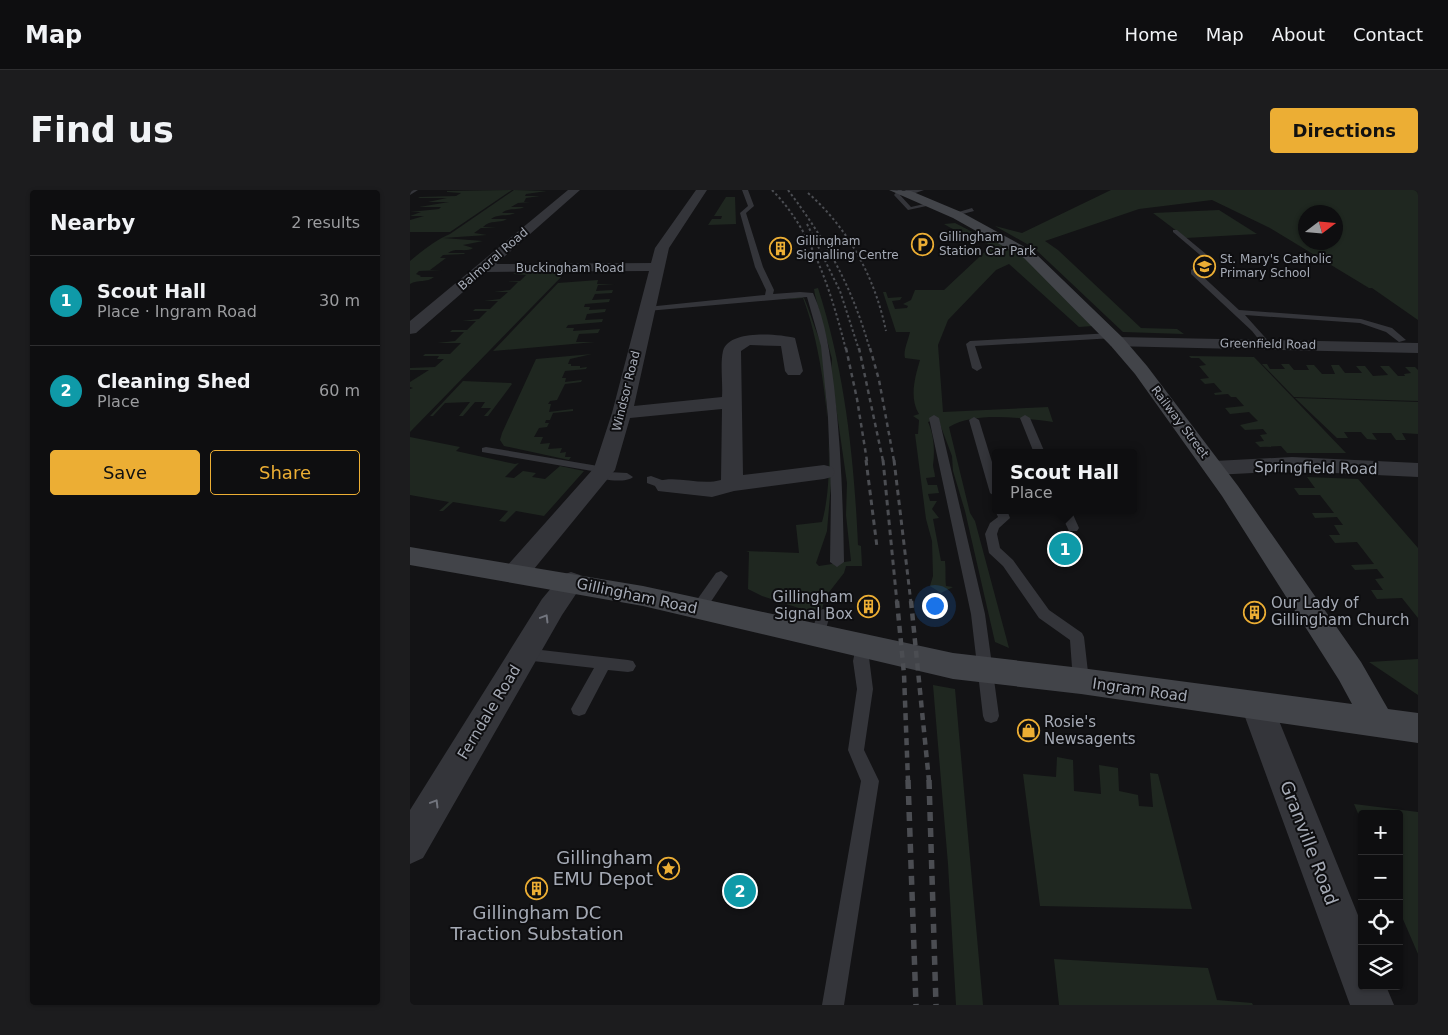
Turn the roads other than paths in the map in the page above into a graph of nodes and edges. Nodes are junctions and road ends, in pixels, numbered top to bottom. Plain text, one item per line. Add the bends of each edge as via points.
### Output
1 (575, 190) edge
2 (702, 190) edge
3 (744, 190) edge
4 (905, 191) edge
5 (972, 210) dead end
6 (955, 214) junction
7 (1175, 231) dead end
8 (485, 268) junction
9 (656, 268) junction
10 (768, 297) junction
11 (646, 309) junction
12 (1237, 312) junction
13 (410, 329) edge
14 (1114, 338) junction
15 (1267, 344) junction
16 (1410, 344) edge
17 (977, 368) dead end
18 (794, 370) dead end
19 (732, 402) junction
20 (622, 413) junction
21 (934, 418) dead end
22 (1025, 418) dead end
23 (974, 420) dead end
24 (1038, 449) edge
25 (486, 450) dead end
26 (1214, 468) junction
27 (992, 470) edge
28 (1418, 470) edge
29 (602, 472) junction
30 (824, 472) dead end
31 (627, 477) dead end
32 (658, 483) dead end
33 (732, 484) junction
34 (1002, 514) edge
35 (1067, 514) edge
36 (1073, 528) dead end
37 (410, 556) edge
38 (838, 562) dead end
39 (516, 573) junction
40 (721, 576) dead end
41 (571, 582) junction
42 (699, 608) junction
43 (862, 646) junction
44 (524, 654) junction
45 (604, 664) junction
46 (628, 666) dead end
47 (986, 670) junction
48 (1081, 681) junction
49 (1257, 706) junction
50 (579, 709) dead end
51 (991, 716) dead end
52 (1379, 724) junction
53 (1418, 728) edge
54 (410, 844) edge
55 (1358, 969) edge
56 (1366, 990) edge
57 (833, 1005) edge
58 (1372, 1005) edge

1 - 8 street, Balmoral Road
2 - 9 street, Windsor Road via 665,241
3 - 10 lane via 750,207 743,213 770,290
4 - 6 street, Railway Street
5 - 6 lane
6 - 14 street, Railway Street via 1029,255
7 - 12 lane via 1210,260 1194,272
8 - 9 street, Buckingham Road
8 - 13 street, Balmoral Road
9 - 11 street, Windsor Road
10 - 11 lane
10 - 38 lane via 809,294 825,346 836,450
11 - 20 street, Windsor Road
12 - 15 lane
12 - 16 lane via 1361,321 1389,330
14 - 15 street, Greenfield Road
14 - 17 lane via 970,344
14 - 26 street, Railway Street
15 - 16 street, Greenfield Road
18 - 19 street via 790,342 772,339 740,343 732,350
19 - 20 street
19 - 33 street
20 - 29 street, Windsor Road
21 - 47 lane via 978,614
22 - 24 lane
23 - 27 lane
25 - 29 lane
26 - 28 street, Springfield Road via 1292,464
26 - 52 street, Railway Street via 1345,663
29 - 31 lane
29 - 39 street, Windsor Road
30 - 33 street
32 - 33 street via 706,490
34 - 48 lane via 1003,518 991,534 992,548 1008,563 1044,614 1078,637
35 - 36 lane
37 - 39 street, Gillingham Road
39 - 41 street, Gillingham Road
40 - 42 lane
41 - 42 street, Gillingham Road
44 -> 41 street, Ferndale Road
42 - 43 street, Gillingham Road via 820,625
43 - 47 street, Ingram Road via 936,663
43 - 57 lane via 865,689 856,750 870,781
44 - 45 lane
54 -> 44 street, Ferndale Road
45 - 46 lane
45 - 50 lane
47 - 48 street, Ingram Road
47 - 51 lane
48 - 49 street, Ingram Road
49 - 52 street, Ingram Road
49 - 55 street, Granville Road
52 - 53 street, Ingram Road
56 - 58 street

